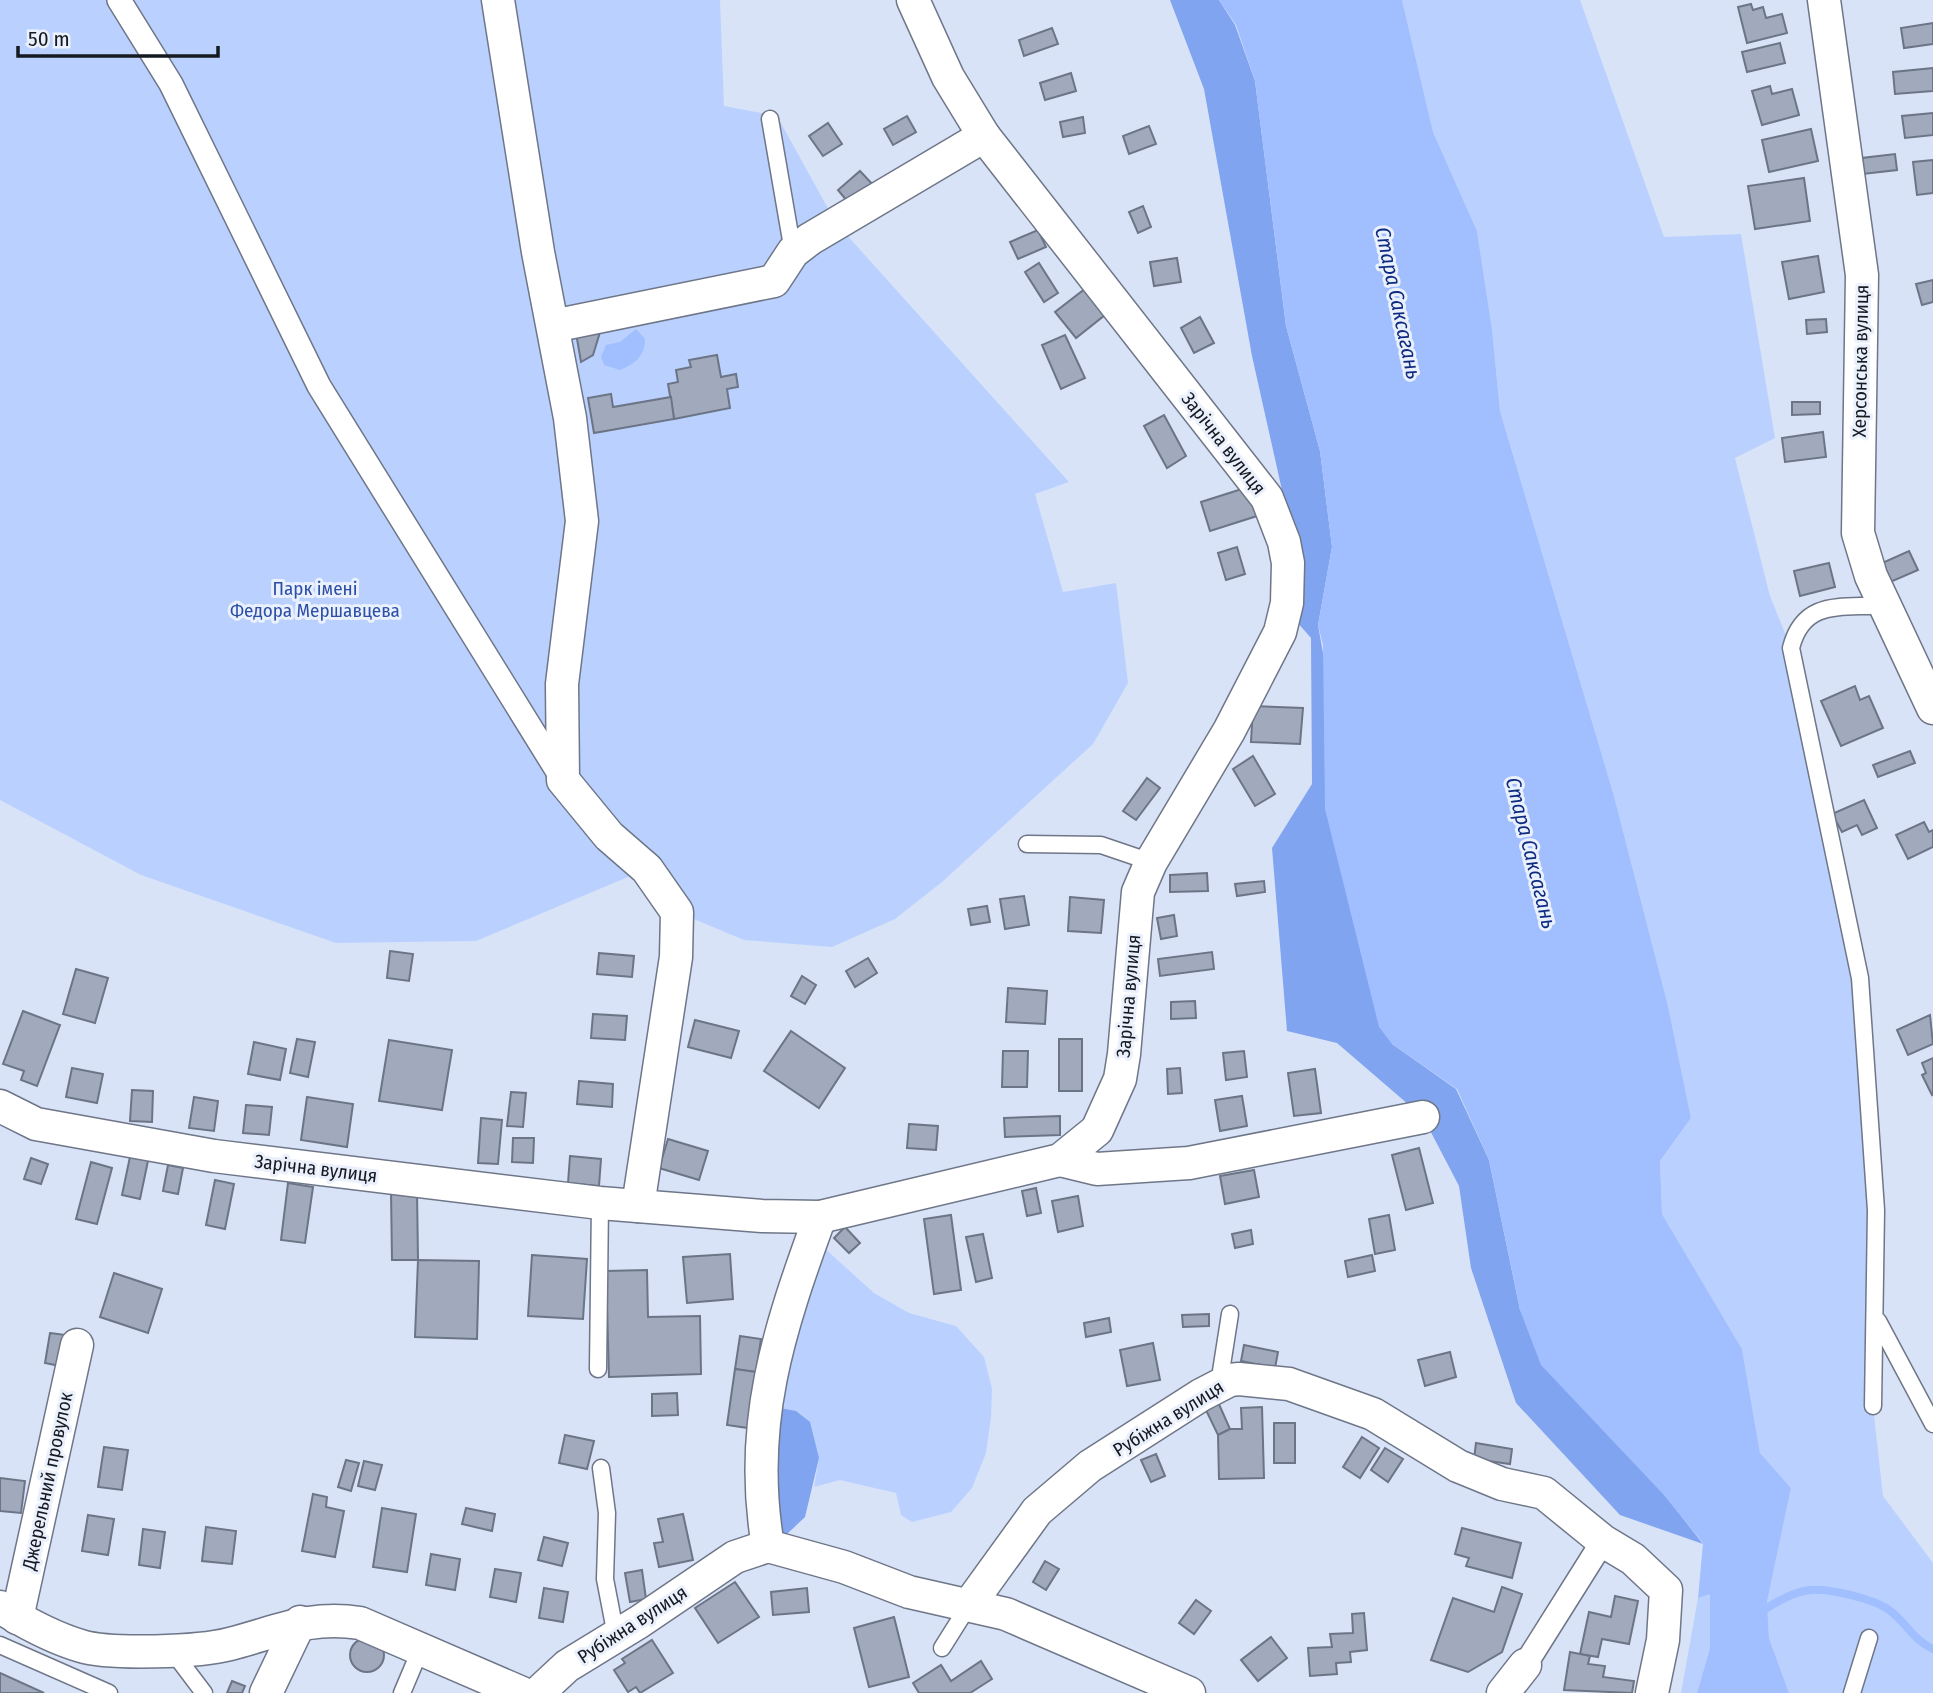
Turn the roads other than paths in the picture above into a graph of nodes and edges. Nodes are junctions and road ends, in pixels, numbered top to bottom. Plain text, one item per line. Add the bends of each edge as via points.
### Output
1 (119, 0) edge
2 (498, 0) edge
3 (913, 0) edge
4 (1824, 0) edge
5 (770, 119) dead end
6 (984, 136) junction
7 (793, 252) junction
8 (553, 326) junction
9 (1885, 606) junction
10 (1933, 708) edge
11 (563, 780) junction
12 (1027, 844) dead end
13 (1151, 862) junction
14 (0, 1106) edge
15 (1423, 1117) dead end
16 (1060, 1160) junction
17 (600, 1203) junction
18 (638, 1206) junction
19 (820, 1217) junction
20 (1230, 1314) dead end
21 (1876, 1318) junction
22 (77, 1345) dead end
23 (598, 1369) dead end
24 (1219, 1384) junction
25 (1873, 1406) dead end
26 (1933, 1424) edge
27 (601, 1468) dead end
28 (1603, 1541) junction
29 (768, 1545) junction
30 (969, 1605) junction
31 (9, 1612) edge
32 (300, 1622) junction
33 (616, 1636) junction
34 (1869, 1638) dead end
35 (0, 1645) edge
36 (421, 1648) junction
37 (943, 1648) dead end
38 (171, 1650) junction
39 (1525, 1665) joint
40 (109, 1693) edge
41 (204, 1693) edge
42 (266, 1693) edge
43 (402, 1693) edge
44 (523, 1693) edge
45 (538, 1693) edge
46 (1189, 1693) edge
47 (1503, 1693) edge
48 (1652, 1693) edge
49 (1852, 1693) edge

1 - 11 street via 171,83 319,386
2 - 8 street
3 - 6 street, Зарічна вулиця via 948,77
4 - 9 street, Херсонська вулиця via 1862,275 1858,533
5 - 7 lane
6 - 7 street
6 - 13 street, Зарічна вулиця via 1079,262 1234,452 1267,498 1284,542 1288,585 1280,632 1229,731
7 - 8 street via 774,281
8 - 11 street via 582,521 562,684
9 - 10 street, Херсонська вулиця
9 - 21 lane via 1839,606 1812,615 1795,632 1791,648 1860,978 1876,1210
11 - 18 street via 609,836 648,869 677,912 676,957
12 - 13 lane via 1101,845
13 - 16 street, Зарічна вулиця via 1138,892 1120,1080 1097,1130
14 - 17 street, Зарічна вулиця via 36,1124 214,1156
15 - 16 street, Зарічна вулиця via 1189,1163 1097,1169
16 - 19 street, Зарічна вулиця
17 - 18 street, Зарічна вулиця
17 - 23 lane
18 - 19 street, Зарічна вулиця
19 - 29 street via 777,1340 766,1389 761,1474
20 - 24 lane
21 - 25 lane
21 - 26 lane
22 - 31 street, Джерельний провулок
24 - 28 street, Рубіжна вулиця via 1240,1379 1289,1384 1373,1414 1458,1466 1502,1484 1544,1493
24 - 30 street, Рубіжна вулиця via 1090,1466 1037,1511
27 - 33 lane via 607,1513 605,1579
28 - 39 street
28 - 48 street, Рубіжна вулиця via 1633,1559 1665,1590 1663,1640
29 - 30 street via 909,1592
29 - 33 street, Рубіжна вулиця via 735,1557
30 - 37 lane
30 - 46 street via 1006,1614
31 - 38 street, Джерельний провулок via 83,1647
32 - 36 street, Джерельний провулок via 360,1623
32 - 38 street, Джерельний провулок via 227,1645
32 - 42 street
33 - 45 street, Рубіжна вулиця via 567,1666
34 - 49 lane
35 - 40 lane
36 - 43 lane
36 - 44 street, Джерельний провулок
38 - 41 lane
39 - 47 street

